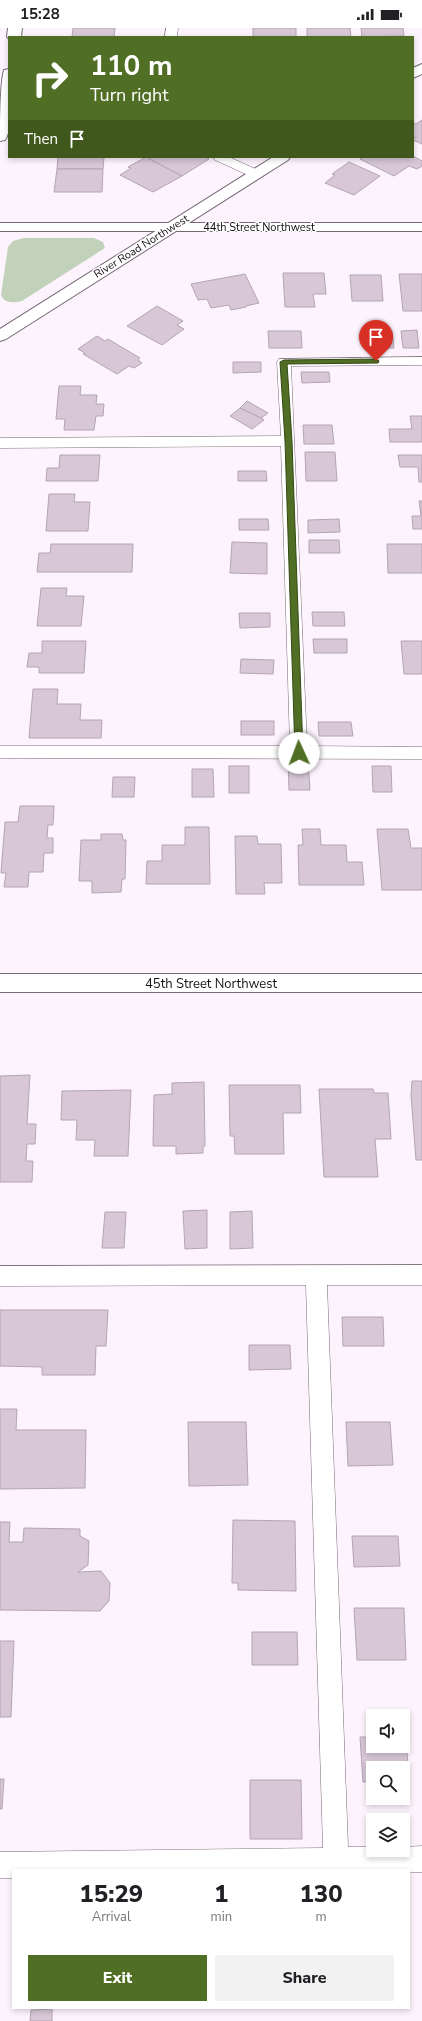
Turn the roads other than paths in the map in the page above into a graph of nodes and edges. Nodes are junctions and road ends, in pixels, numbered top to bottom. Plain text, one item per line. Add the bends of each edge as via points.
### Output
1 (8, 80) edge
2 (0, 137) edge
3 (221, 158) edge
4 (280, 158) edge
5 (256, 174) junction
6 (0, 227) edge
7 (172, 227) junction
8 (422, 227) edge
9 (0, 336) edge
10 (422, 361) edge
11 (288, 441) junction
12 (0, 443) edge
13 (0, 752) edge
14 (299, 753) junction
15 (422, 753) edge
16 (0, 983) edge
17 (422, 983) edge
18 (316, 1275) junction
19 (422, 1275) edge
20 (0, 1276) edge
21 (422, 1859) edge
22 (336, 1860) junction
23 (0, 1865) edge

1 - 2 street
3 - 5 lane
4 - 5 street, River Road Northwest
5 - 7 street, River Road Northwest
6 - 7 street, 44th Street Northwest
7 - 8 street, 44th Street Northwest
7 - 9 street, River Road Northwest
10 - 11 lane via 284,362
11 - 12 lane
11 - 14 lane
13 - 14 lane
14 - 15 lane
16 - 17 street, 45th Street Northwest
18 - 19 lane
18 - 20 lane
18 - 22 lane
21 - 22 lane
22 - 23 lane

